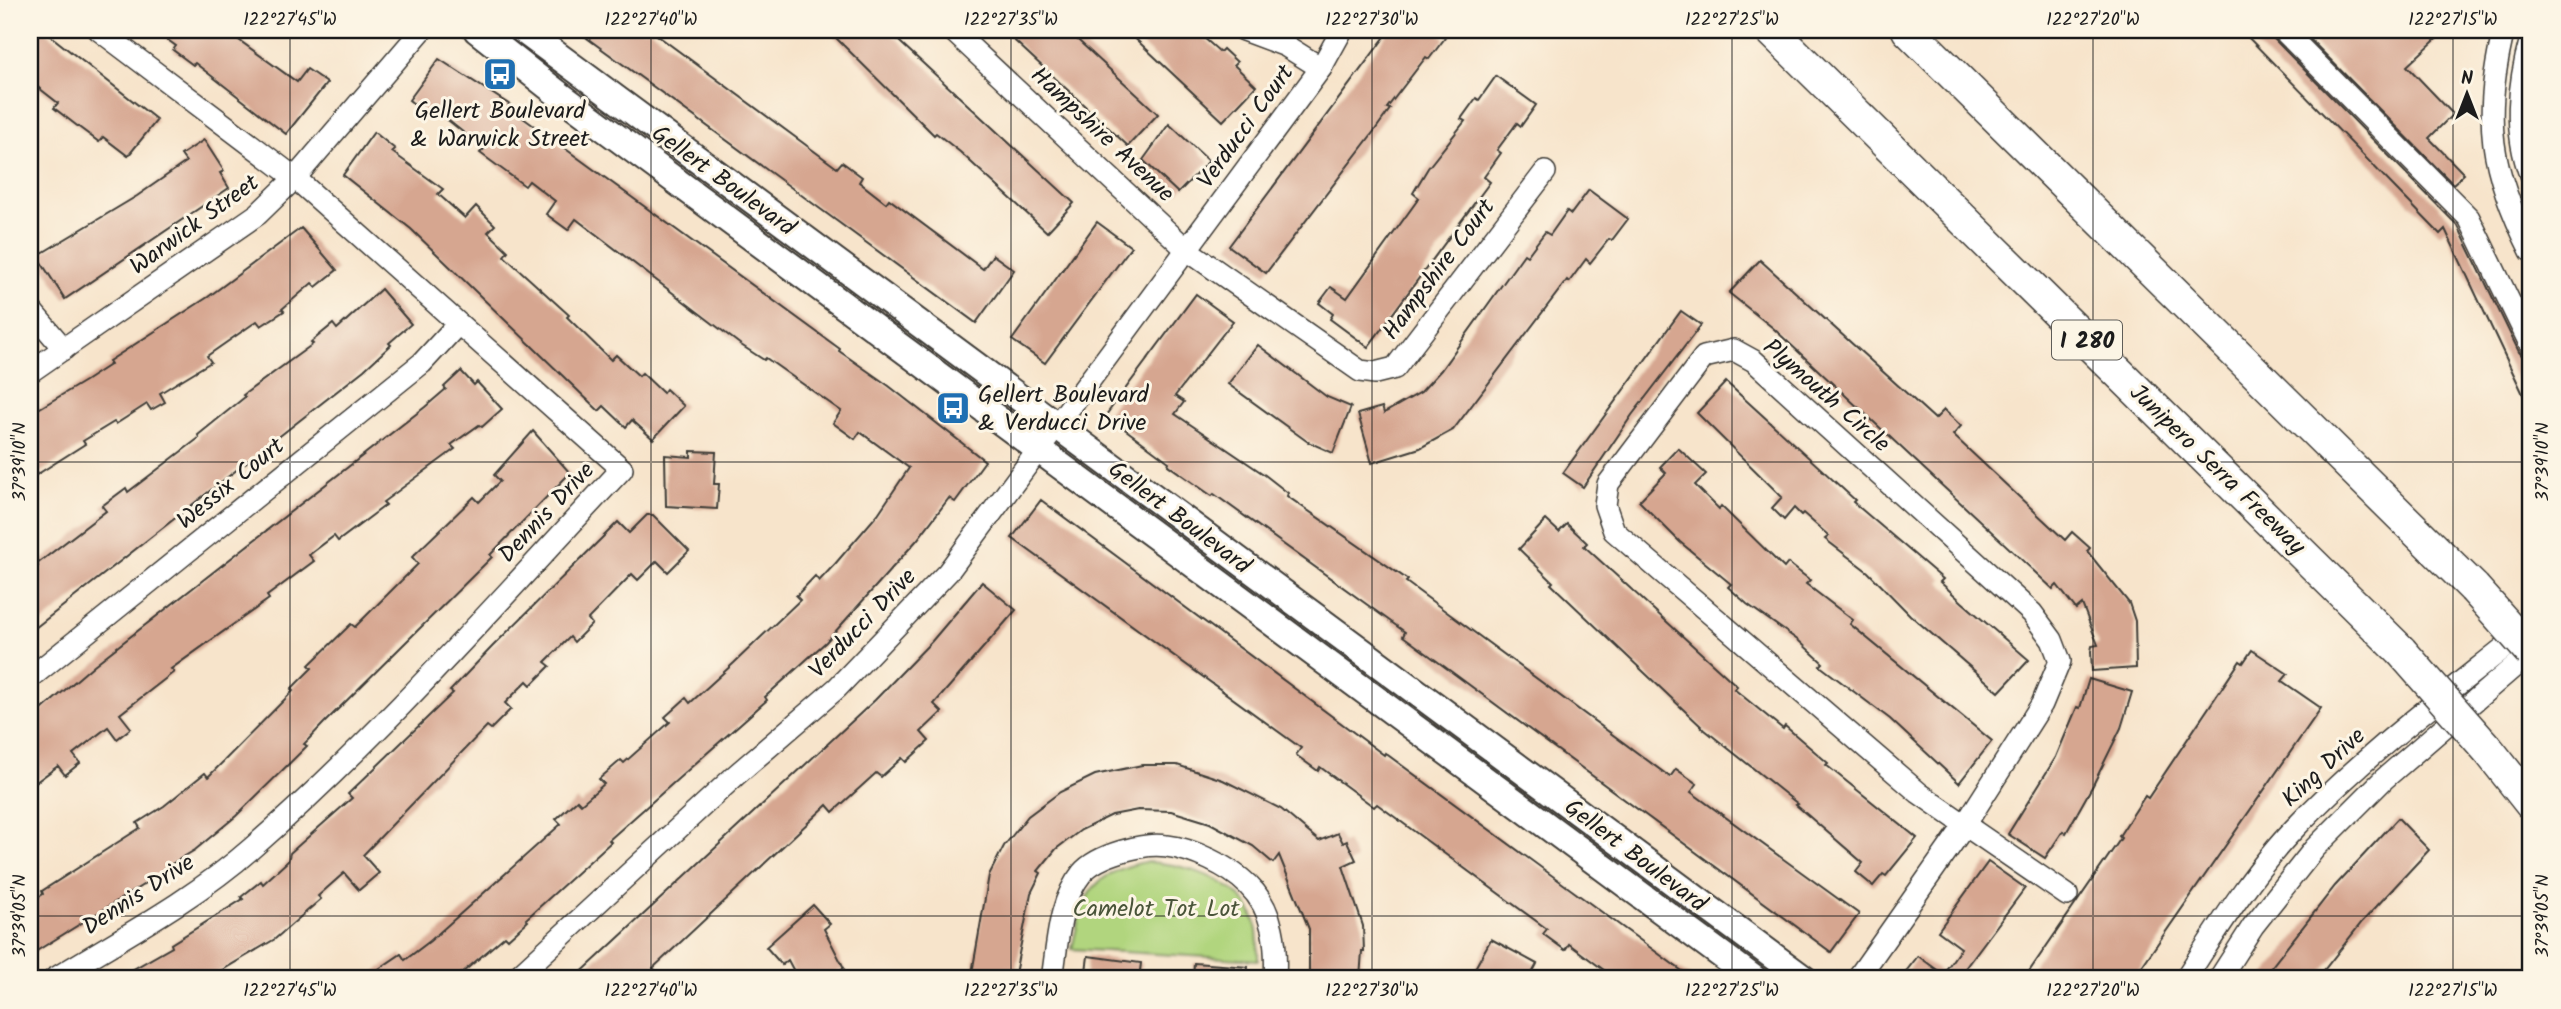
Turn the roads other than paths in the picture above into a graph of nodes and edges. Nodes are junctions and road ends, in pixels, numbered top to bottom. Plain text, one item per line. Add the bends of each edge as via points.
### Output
1 (99, 30) edge
2 (422, 30) edge
3 (477, 30) edge
4 (523, 30) edge
5 (952, 30) edge
6 (1243, 30) edge
7 (1342, 30) edge
8 (1770, 30) edge
9 (1908, 30) edge
10 (2283, 30) edge
11 (2504, 30) edge
12 (2531, 37) edge
13 (1321, 68) junction
14 (1545, 172) dead end
15 (2531, 177) edge
16 (295, 178) junction
17 (1187, 250) junction
18 (2531, 251) edge
19 (30, 309) edge
20 (458, 324) junction
21 (2531, 346) edge
22 (64, 349) junction
23 (30, 372) edge
24 (1057, 425) junction
25 (1039, 448) junction
26 (2531, 626) edge
27 (2531, 652) edge
28 (30, 677) edge
29 (2531, 804) edge
30 (1965, 825) junction
31 (2067, 895) dead end
32 (54, 979) edge
33 (515, 979) edge
34 (1052, 979) edge
35 (1275, 979) edge
36 (1755, 979) edge
37 (1804, 979) edge
38 (1857, 979) edge
39 (2185, 979) edge
40 (2219, 979) edge

1 - 16 street, Dennis Drive
2 - 16 street, Warwick Street
3 - 25 main road, Gellert Boulevard
4 - 24 main road, Gellert Boulevard
5 - 17 street, Hampshire Avenue
6 - 13 street via 1286,46
7 - 13 street, Verducci Court
8 - 29 highway, Junipero Serra Freeway / I 280, bridge via 2401,651
9 - 27 highway, bridge via 2474,588
10 - 21 street via 2469,218
11 - 18 street via 2493,72 2490,114 2495,161 2509,208
12 - 15 street via 2518,113 2523,156
13 - 17 street, Verducci Court
14 - 17 street, Hampshire Court via 1395,368 1375,373 1360,371
16 - 20 street, Dennis Drive
16 - 22 street, Warwick Street via 258,214
17 - 24 street, Verducci Drive
19 - 22 street
20 - 28 street, Wessix Court via 422,363
20 - 32 street, Dennis Drive via 622,469 392,713 251,849 184,899
22 - 23 street, Warwick Street
24 - 25 street, Verducci Drive
24 - 37 main road, Gellert Boulevard
25 - 33 street, Verducci Drive via 948,572 837,688
25 - 36 main road, Gellert Boulevard
26 - 39 street, King Drive via 2379,750 2294,829 2230,910
27 - 40 street, King Drive via 2384,779 2315,848 2253,926
30 - 30 street, Plymouth Circle via 2042,704 2060,661 2052,640 2032,613 1754,362 1734,350 1704,357 1608,484 1605,505 1614,531 1919,793
30 - 31 street
30 - 38 street, Plymouth Circle
34 - 35 street via 1063,903 1084,871 1116,852 1164,845 1192,852 1248,884 1268,914 1277,948

